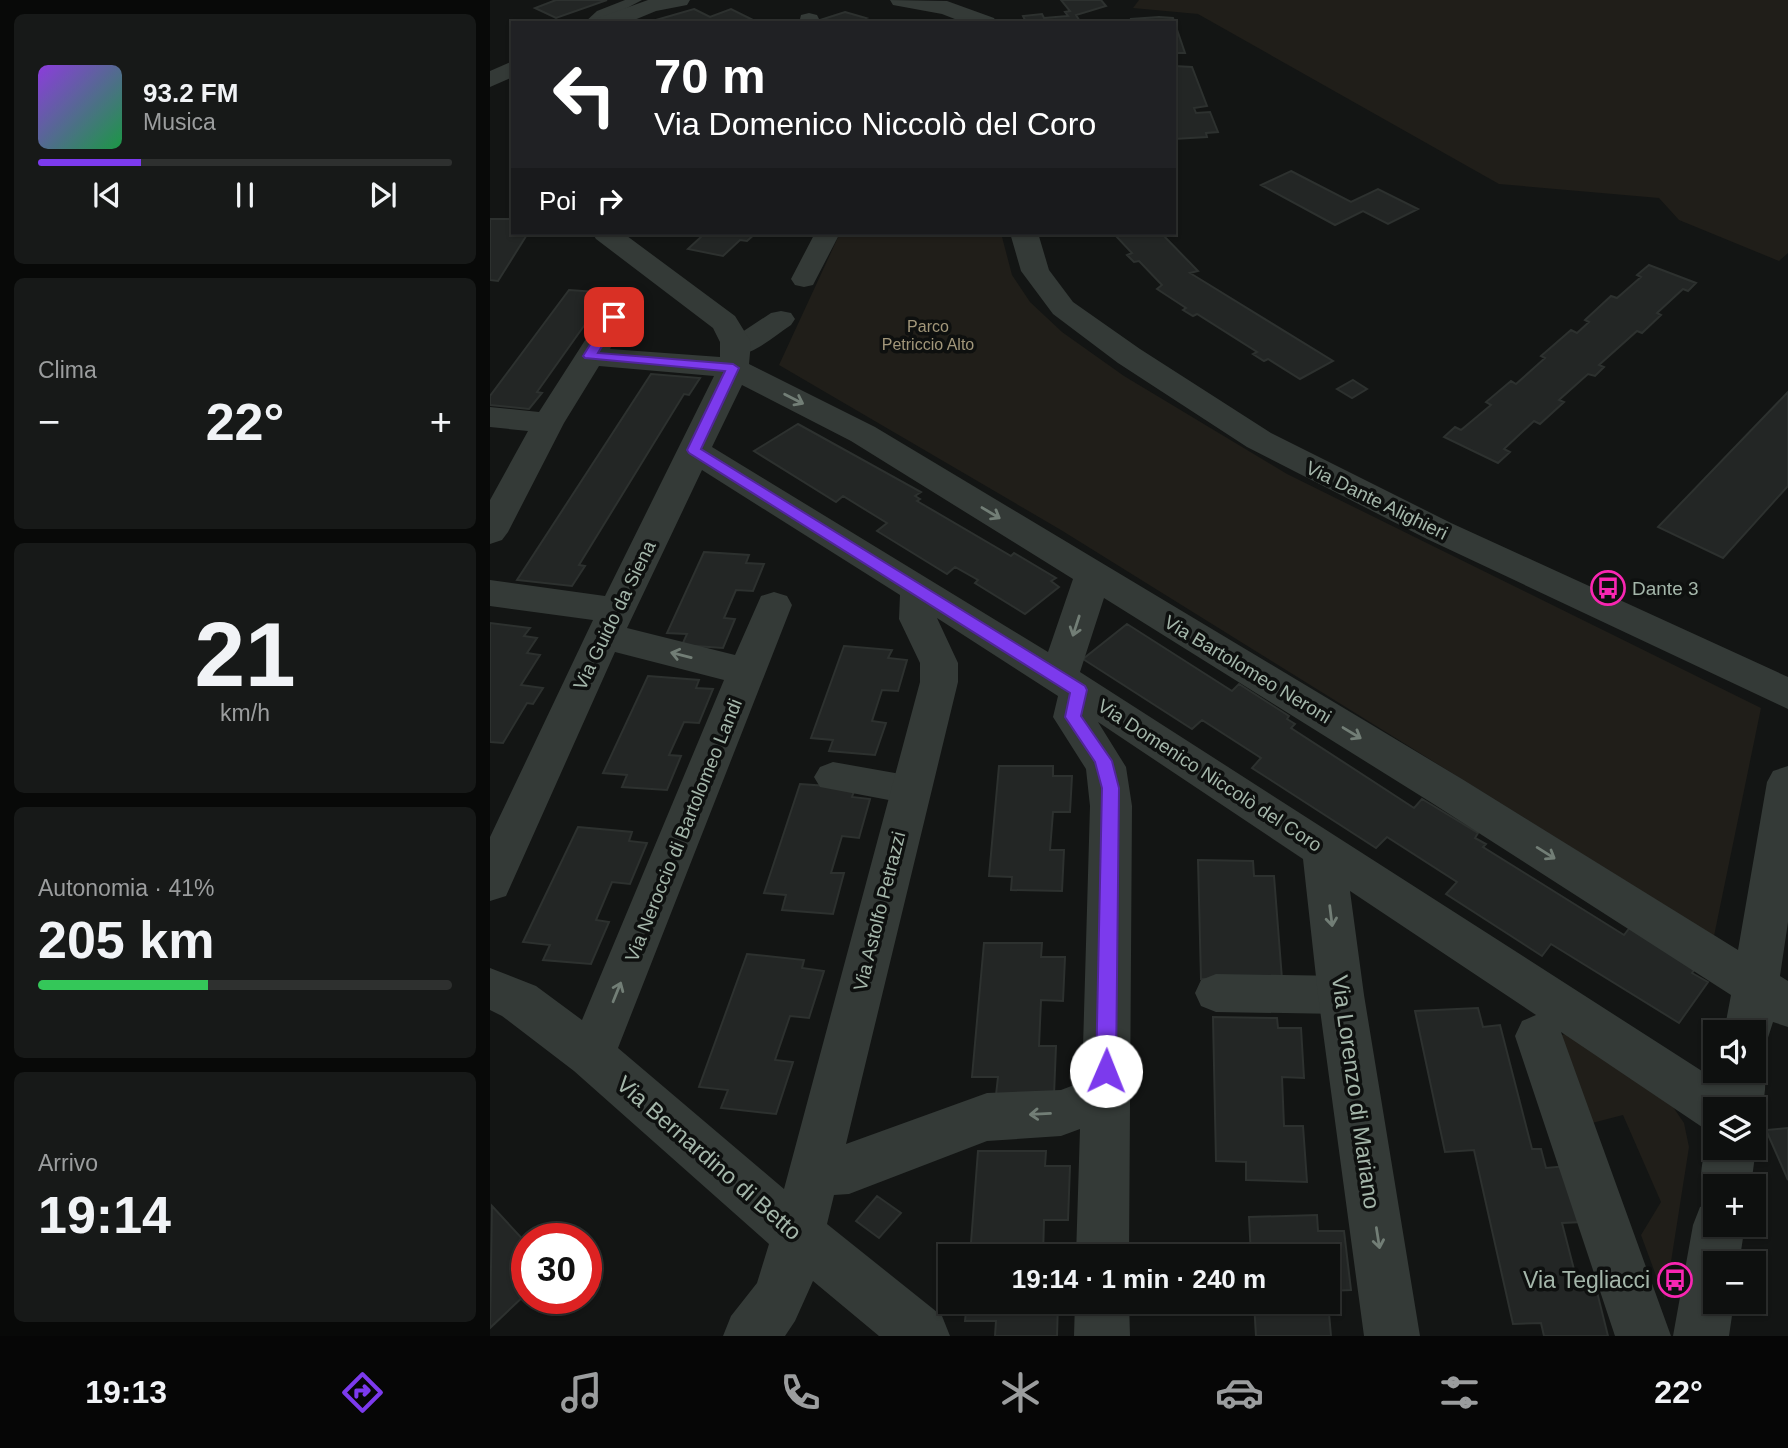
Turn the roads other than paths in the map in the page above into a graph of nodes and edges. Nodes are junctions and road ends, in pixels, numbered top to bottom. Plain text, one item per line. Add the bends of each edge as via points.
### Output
1 (679, 0) edge
2 (901, 0) edge
3 (619, 15) edge
4 (593, 21) edge
5 (981, 21) edge
6 (511, 69) edge
7 (511, 81) edge
8 (490, 82) edge
9 (609, 235) edge
10 (826, 235) edge
11 (1025, 235) edge
12 (804, 279) dead end
13 (626, 298) dead end
14 (781, 319) dead end
15 (589, 356) junction
16 (735, 358) junction
17 (490, 417) edge
18 (548, 424) junction
19 (694, 450) junction
20 (490, 532) edge
21 (1093, 575) junction
22 (919, 590) junction
23 (490, 593) edge
24 (774, 605) dead end
25 (610, 623) junction
26 (747, 672) junction
27 (1069, 684) junction
28 (1788, 694) edge
29 (832, 777) dead end
30 (1788, 782) edge
31 (910, 789) junction
32 (1323, 848) junction
33 (490, 883) edge
34 (490, 989) edge
35 (1216, 993) dead end
36 (1341, 995) junction
37 (1771, 995) edge
38 (1755, 1020) edge
39 (1539, 1036) dead end
40 (591, 1055) junction
41 (1106, 1097) junction
42 (1703, 1099) edge
43 (813, 1171) junction
44 (797, 1234) junction
45 (1717, 1237) edge
46 (1103, 1244) edge
47 (1102, 1314) edge
48 (751, 1336) edge
49 (922, 1336) edge
50 (1102, 1336) edge
51 (1392, 1336) edge
52 (1643, 1336) edge
53 (1701, 1336) edge

1 - 3 street
2 - 5 street via 947,8
3 - 4 lane via 602,14
6 - 8 street
7 - 8 street
9 - 16 street via 724,322 734,333
10 - 12 street
11 - 28 street, Via Dante Alighieri via 1035,271 1063,308 1259,440 1439,531
13 - 15 street
14 - 16 street
15 - 16 street
15 - 18 street
16 - 19 street, Via Guido da Siena
16 -> 21 street, Via Bartolomeo Neroni
17 - 18 street
18 - 20 street
19 - 22 street, Via Domenico Niccolò del Coro
19 - 25 street, Via Guido da Siena
21 -> 27 street
21 -> 37 street, Via Bartolomeo Neroni via 1447,790
22 - 27 street, Via Domenico Niccolò del Coro
22 - 31 street, Via Astolfo Petrazzi via 918,620 937,656 940,675
23 - 25 street
24 - 26 street, Via Neroccio di Bartolomeo Landi
26 -> 25 street
25 - 33 street, Via Guido da Siena
40 -> 26 street, Via Neroccio di Bartolomeo Landi
27 - 32 street, Via Domenico Niccolò del Coro
27 - 41 street via 1073,717 1103,761 1110,788
29 - 31 street
30 - 37 street
31 - 43 street, Via Astolfo Petrazzi
32 -> 36 street, Via Lorenzo di Mariano
32 - 42 street, Via Domenico Niccolò del Coro
34 - 40 street, Via Bernardino di Betto via 519,1000
35 - 36 street
36 -> 51 street, Via Lorenzo di Mariano
37 - 38 street
39 - 52 street
40 - 44 street, Via Bernardino di Betto
41 -> 43 street via 1061,1113 987,1117 849,1169
41 - 46 street
43 - 44 street, Via Astolfo Petrazzi
44 - 48 street, Via Astolfo Petrazzi via 781,1291
44 - 49 street, Via Bernardino di Betto
45 - 53 street
47 - 50 street

